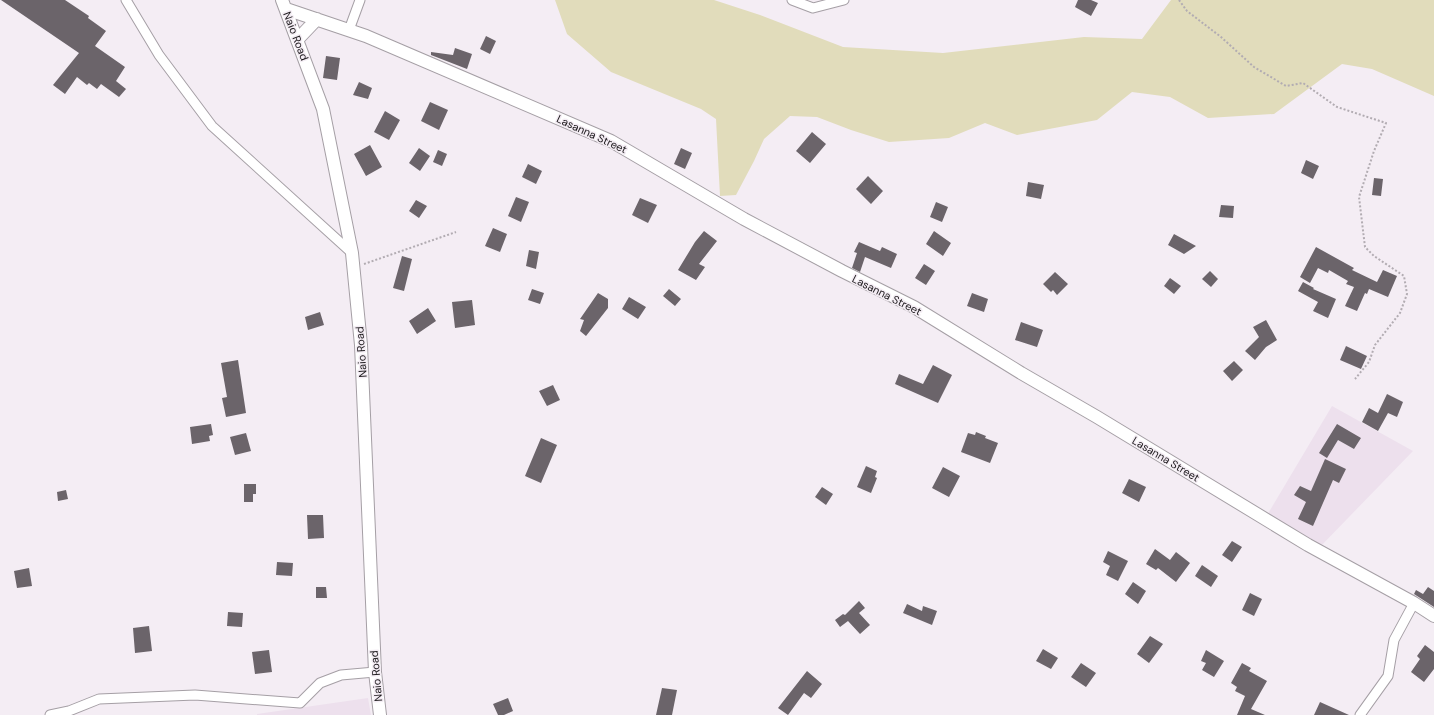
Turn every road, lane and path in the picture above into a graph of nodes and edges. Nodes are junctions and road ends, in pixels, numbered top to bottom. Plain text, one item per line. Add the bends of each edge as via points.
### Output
1 (126, 0) edge
2 (360, 0) edge
3 (792, 0) edge
4 (844, 0) edge
5 (1179, 0) edge
6 (284, 4) edge
7 (317, 19) junction
8 (349, 30) junction
9 (297, 40) junction
10 (456, 232) dead end
11 (352, 253) junction
12 (1355, 379) dead end
13 (1414, 603) junction
14 (1434, 616) edge
15 (375, 672) junction
16 (50, 715) edge
17 (380, 715) edge
18 (1360, 715) edge

1 - 11 street via 159,55 212,126
2 - 8 street
3 - 4 street via 813,8
5 - 12 path via 1187,10 1222,37 1254,67 1286,86 1303,83 1337,107 1386,123 1359,197 1365,247 1404,276 1407,294 1400,313 1375,345 1368,362
6 - 7 street, Lasanna Street
6 - 9 street, Naio Road
7 - 8 street, Lasanna Street
7 - 9 street
8 - 13 street, Lasanna Street via 611,141 744,219 842,272 914,307 1308,545
9 - 11 street, Naio Road via 323,109
10 - 11 path via 362,264
11 - 15 street, Naio Road via 361,344
13 - 14 street, Lasanna Street
13 - 18 street via 1394,640 1388,676
15 - 16 street via 341,675 320,683 300,703 195,695 99,699 69,711
15 - 17 street, Naio Road

